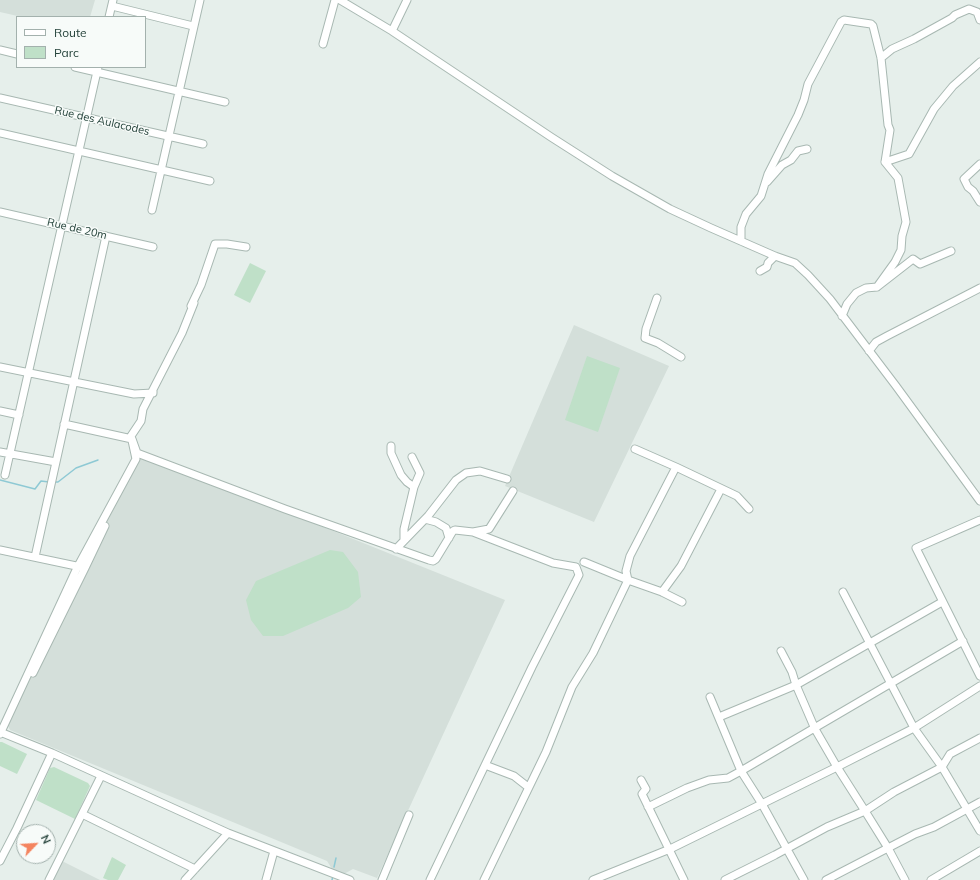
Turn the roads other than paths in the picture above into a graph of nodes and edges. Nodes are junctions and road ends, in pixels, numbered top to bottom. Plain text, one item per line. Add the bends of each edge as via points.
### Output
1 (200, 0) edge
2 (335, 0) edge
3 (340, 0) edge
4 (407, 0) edge
5 (112, 3) edge
6 (109, 16) edge
7 (980, 20) edge
8 (194, 26) junction
9 (392, 31) junction
10 (323, 44) dead end
11 (0, 50) edge
12 (16, 54) edge
13 (881, 58) junction
14 (980, 62) edge
15 (86, 68) edge
16 (97, 69) edge
17 (179, 91) junction
18 (0, 98) edge
19 (226, 102) dead end
20 (86, 117) junction
21 (0, 133) edge
22 (169, 136) junction
23 (203, 144) dead end
24 (807, 150) dead end
25 (79, 151) junction
26 (885, 162) junction
27 (980, 164) edge
28 (161, 170) junction
29 (210, 181) dead end
30 (764, 185) junction
31 (980, 202) edge
32 (152, 210) dead end
33 (0, 212) edge
34 (62, 226) junction
35 (106, 236) junction
36 (741, 241) junction
37 (153, 247) dead end
38 (246, 247) dead end
39 (951, 251) dead end
40 (775, 256) junction
41 (760, 271) dead end
42 (877, 287) junction
43 (980, 288) edge
44 (657, 298) dead end
45 (194, 303) dead end
46 (842, 316) junction
47 (869, 351) junction
48 (681, 357) dead end
49 (0, 367) edge
50 (28, 373) junction
51 (74, 382) junction
52 (0, 411) edge
53 (19, 415) junction
54 (64, 424) junction
55 (391, 446) dead end
56 (635, 449) dead end
57 (0, 452) edge
58 (138, 452) junction
59 (10, 454) junction
60 (412, 457) dead end
61 (56, 462) junction
62 (676, 467) junction
63 (5, 475) dead end
64 (507, 479) dead end
65 (414, 487) junction
66 (721, 489) junction
67 (513, 491) dead end
68 (980, 501) edge
69 (749, 509) dead end
70 (425, 519) junction
71 (980, 520) edge
72 (473, 532) junction
73 (449, 538) junction
74 (404, 540) junction
75 (396, 549) junction
76 (0, 551) edge
77 (35, 557) junction
78 (584, 562) dead end
79 (77, 568) junction
80 (85, 568) junction
81 (628, 580) junction
82 (662, 592) junction
83 (843, 592) dead end
84 (682, 602) dead end
85 (942, 602) junction
86 (963, 641) junction
87 (869, 644) junction
88 (781, 651) dead end
89 (980, 676) edge
90 (891, 683) junction
91 (796, 685) junction
92 (980, 686) edge
93 (710, 697) dead end
94 (719, 717) junction
95 (914, 728) junction
96 (815, 729) junction
97 (1, 735) edge
98 (980, 738) edge
99 (52, 753) junction
100 (485, 765) junction
101 (837, 767) junction
102 (942, 767) junction
103 (741, 771) junction
104 (101, 776) junction
105 (641, 780) dead end
106 (528, 787) junction
107 (980, 802) edge
108 (762, 804) junction
109 (648, 807) junction
110 (966, 809) junction
111 (866, 811) junction
112 (82, 814) junction
113 (409, 815) dead end
114 (980, 831) edge
115 (228, 833) junction
116 (888, 848) junction
117 (670, 849) junction
118 (786, 850) junction
119 (274, 851) junction
120 (980, 851) edge
121 (0, 861) edge
122 (195, 869) junction
123 (49, 880) edge
124 (186, 880) edge
125 (266, 880) edge
126 (350, 880) edge
127 (382, 880) edge
128 (430, 880) edge
129 (484, 880) edge
130 (593, 880) edge
131 (684, 880) edge
132 (725, 880) edge
133 (804, 880) edge
134 (826, 880) edge
135 (905, 880) edge
136 (931, 880) edge

1 - 8 street
2 - 10 street
3 - 9 street
4 - 9 street
5 - 6 street
5 - 8 street
7 - 13 street via 978,12 969,9 892,49
8 - 17 street
9 - 36 street via 612,176 670,209
11 - 12 street
13 - 26 street via 890,130
13 - 30 street via 872,24 842,20 808,84 800,110
14 - 26 street via 953,86 934,109 909,154
15 - 16 street
16 - 17 street
16 - 20 street
17 - 19 street
17 - 22 street
18 - 20 street, Rue des Aulacodes
20 - 22 street, Rue des Aulacodes
20 - 25 street
21 - 25 street
22 - 23 street, Rue des Aulacodes
22 - 28 street
24 - 30 street via 798,152 792,160 782,165
25 - 28 street
25 - 34 street
26 - 42 street via 898,178 906,222 901,250
27 - 31 street via 964,179
28 - 29 street
28 - 32 street
30 - 36 street via 761,196 746,214 741,227
33 - 34 street, Rue de 20m
34 - 35 street, Rue de 20m
34 - 50 street
35 - 37 street, Rue de 20m
35 - 51 street
36 - 40 street
38 - 51 street via 216,244 199,290 152,393 134,394
39 - 42 street via 920,264 914,260
40 - 41 street
40 - 46 street via 795,263 830,299
42 - 46 street via 866,288 856,293
43 - 47 street via 876,342
44 - 48 street via 645,338
45 - 79 street via 182,333 143,410 141,421 131,436 136,460
46 - 47 street
47 - 68 street
49 - 50 street
50 - 51 street
50 - 53 street
51 - 54 street
52 - 53 street
53 - 59 street
54 - 58 street via 132,439
54 - 61 street
55 - 65 street via 391,453 400,475
56 - 62 street
57 - 59 street
58 - 75 street
58 - 80 street
59 - 61 street
59 - 63 street
60 - 65 street via 420,473
61 - 77 street
62 - 66 street
62 - 81 street via 630,556 626,571
64 - 70 street via 480,472 466,473 456,480
65 - 74 street via 404,528
66 - 69 street via 737,496
66 - 82 street via 681,566
67 - 72 street via 489,529
70 - 73 street via 446,528
70 - 74 street
71 - 85 street via 916,548
72 - 73 street via 456,530
72 - 100 street via 553,563 576,567 579,575
73 - 75 street via 433,560
74 - 75 street
76 - 77 street
77 - 79 street
77 - 80 street
78 - 81 street
79 - 97 street
80 - 97 street
81 - 82 street
81 - 106 street via 593,654 572,687 546,752
82 - 84 street
83 - 87 street
85 - 86 street
85 - 87 street
86 - 89 street
86 - 90 street
87 - 90 street
87 - 91 street
88 - 91 street
90 - 95 street
90 - 96 street
91 - 94 street
91 - 96 street
92 - 95 street
93 - 94 street
94 - 103 street
95 - 101 street
95 - 102 street
96 - 101 street
96 - 103 street
97 - 99 street
98 - 102 street via 950,754
99 - 104 street
99 - 121 street
100 - 106 street via 514,776
100 - 128 street
101 - 108 street
101 - 111 street
102 - 110 street
102 - 111 street via 894,792
103 - 108 street
103 - 109 street via 728,778 709,780 687,788
104 - 112 street
104 - 115 street
105 - 109 street via 646,789 642,794
106 - 129 street
107 - 110 street
108 - 117 street
108 - 118 street
109 - 117 street
110 - 114 street
110 - 116 street
111 - 116 street
111 - 118 street via 827,827
112 - 122 street
112 - 123 street
113 - 127 street
115 - 119 street
115 - 122 street
116 - 134 street
116 - 135 street
117 - 130 street
117 - 131 street
118 - 132 street
118 - 133 street
119 - 125 street
119 - 126 street
120 - 136 street
122 - 124 street

